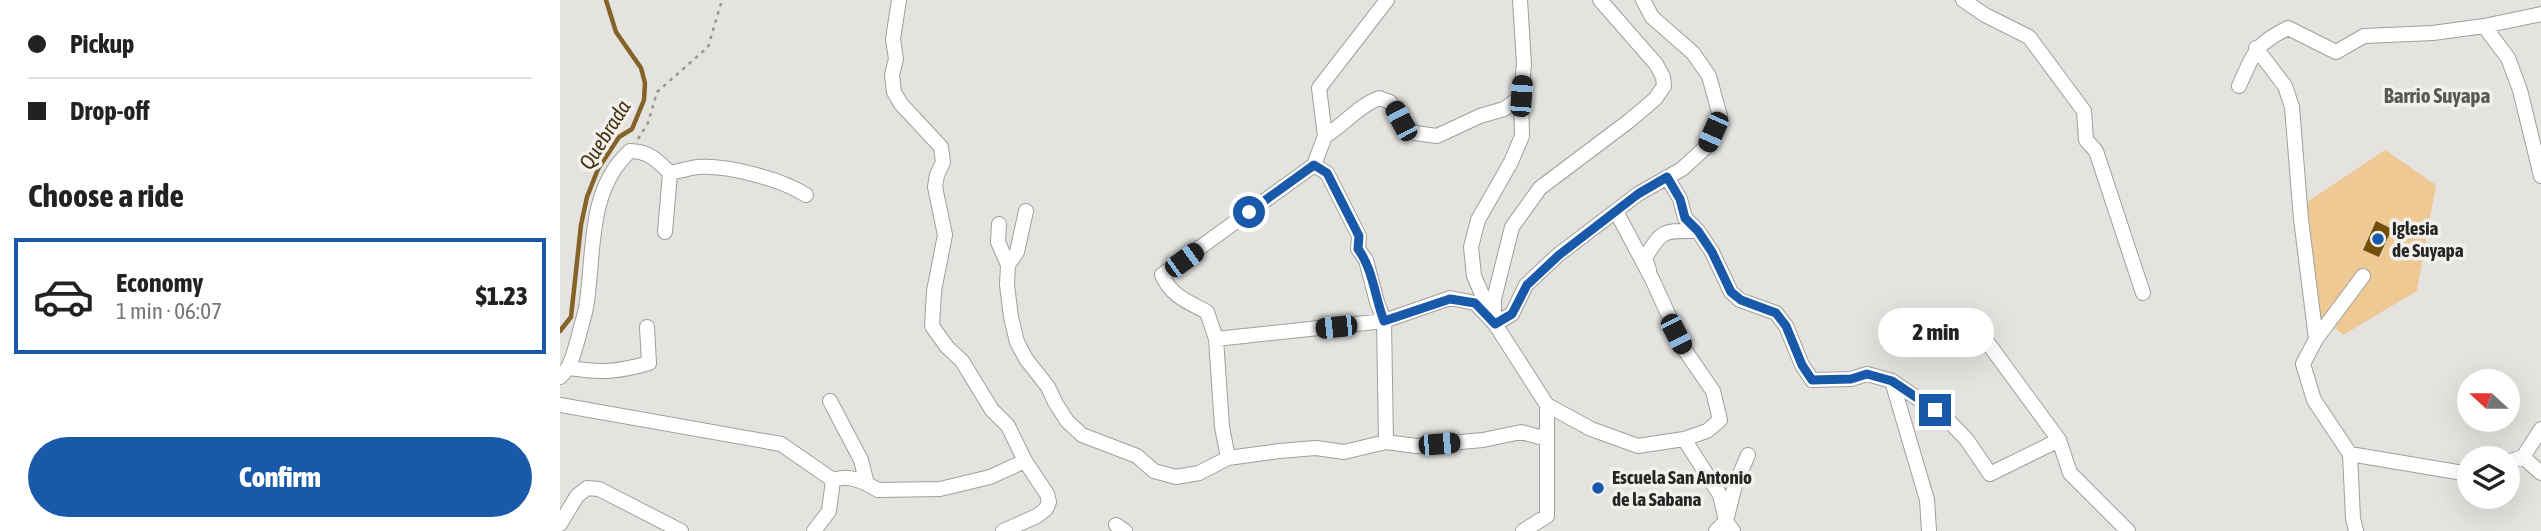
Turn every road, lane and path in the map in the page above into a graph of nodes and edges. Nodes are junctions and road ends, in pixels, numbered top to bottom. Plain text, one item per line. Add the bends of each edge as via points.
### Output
1 (722, 0) edge
2 (899, 0) edge
3 (1387, 0) edge
4 (1520, 0) edge
5 (1600, 0) edge
6 (1643, 0) edge
7 (1963, 0) edge
8 (2541, 14) edge
9 (2483, 26) junction
10 (2256, 48) junction
11 (2239, 86) dead end
12 (1521, 96) junction
13 (1325, 136) junction
14 (630, 151) junction
15 (1314, 165) junction
16 (670, 173) junction
17 (2541, 176) edge
18 (1667, 177) junction
19 (806, 195) dead end
20 (1026, 211) dead end
21 (1616, 211) junction
22 (999, 224) dead end
23 (1698, 231) junction
24 (665, 232) dead end
25 (1008, 265) junction
26 (2363, 276) dead end
27 (1653, 279) junction
28 (2143, 293) dead end
29 (1384, 321) junction
30 (1495, 324) junction
31 (647, 327) dead end
32 (1982, 335) dead end
33 (1216, 339) junction
34 (2316, 339) junction
35 (565, 372) edge
36 (1892, 381) junction
37 (830, 401) dead end
38 (560, 405) edge
39 (1547, 405) junction
40 (2541, 429) edge
41 (1547, 439) junction
42 (1684, 439) junction
43 (2060, 440) junction
44 (1386, 442) junction
45 (2350, 454) junction
46 (1748, 455) dead end
47 (2523, 457) junction
48 (1228, 458) junction
49 (2520, 458) edge
50 (1025, 461) junction
51 (2457, 472) edge
52 (2541, 473) edge
53 (834, 480) junction
54 (867, 484) junction
55 (560, 524) edge
56 (1725, 528) edge
57 (681, 531) edge
58 (814, 531) edge
59 (1003, 531) edge
60 (1523, 531) edge
61 (1929, 531) edge
62 (2128, 531) edge
63 (2356, 531) edge

1 - 14 path via 708,47 657,92 648,123
2 - 50 street via 893,38 894,92 941,147 943,162 935,187 945,235 932,326 1008,426
3 - 13 street via 1320,88
4 - 12 street
5 - 30 street via 1656,64 1664,86 1629,121 1540,188 1512,227 1494,299
6 - 18 street via 1652,18 1693,52 1709,76 1720,116 1706,147
7 - 28 street via 2029,37 2084,111 2085,140 2096,151
8 - 9 street
9 - 10 street via 2364,36 2336,52 2288,28
9 - 17 street via 2508,58
10 - 11 street
10 - 34 street via 2286,86 2292,107
12 - 13 street via 1504,109 1437,136 1415,133 1390,102 1379,98
12 - 30 street via 1522,136 1478,220 1471,247 1474,276
13 - 15 street
14 - 16 street via 653,156
14 - 35 street via 606,186 594,220 586,310
15 - 29 street via 1327,173 1359,236 1358,249 1366,260
15 - 33 street via 1162,275 1181,299 1207,312
16 - 19 street via 700,167 753,174 790,184
16 - 24 street
18 - 21 street
18 - 23 street via 1685,218
20 - 25 street via 1017,252
21 - 27 street
21 - 30 street via 1542,270 1527,285 1512,314
22 - 25 street via 998,242
23 - 27 street via 1669,231 1657,238 1645,258
23 - 36 street via 1731,292 1776,313 1786,326 1812,380 1867,374
25 - 48 street via 1009,306 1017,342 1067,421 1082,435 1176,477 1199,473
26 - 34 street
27 - 42 street via 1684,349 1713,391 1720,420 1707,431
29 - 30 street via 1450,299 1475,303
29 - 33 street
29 - 44 street
30 - 39 street
31 - 35 street via 649,363 601,373
32 - 43 street
33 - 48 street
34 - 45 street via 2303,364 2314,400
36 - 43 street via 1946,418 1990,474
36 - 61 street via 1927,500
37 - 54 street via 861,460
38 - 53 street via 781,444
39 - 41 street
39 - 42 street via 1591,429 1638,446
40 - 47 street
41 - 44 street via 1521,432 1416,446
41 - 60 street via 1547,516
42 - 56 street via 1720,495
43 - 62 street via 2070,473
44 - 48 street via 1344,452 1316,448
45 - 51 street
45 - 63 street
46 - 56 street
47 - 49 street
47 - 52 street
50 - 54 street via 990,477 940,489 878,490
50 - 59 street via 1049,502 1037,516
53 - 54 street via 841,477
53 - 58 street via 830,511
55 - 57 street via 587,488 599,489

